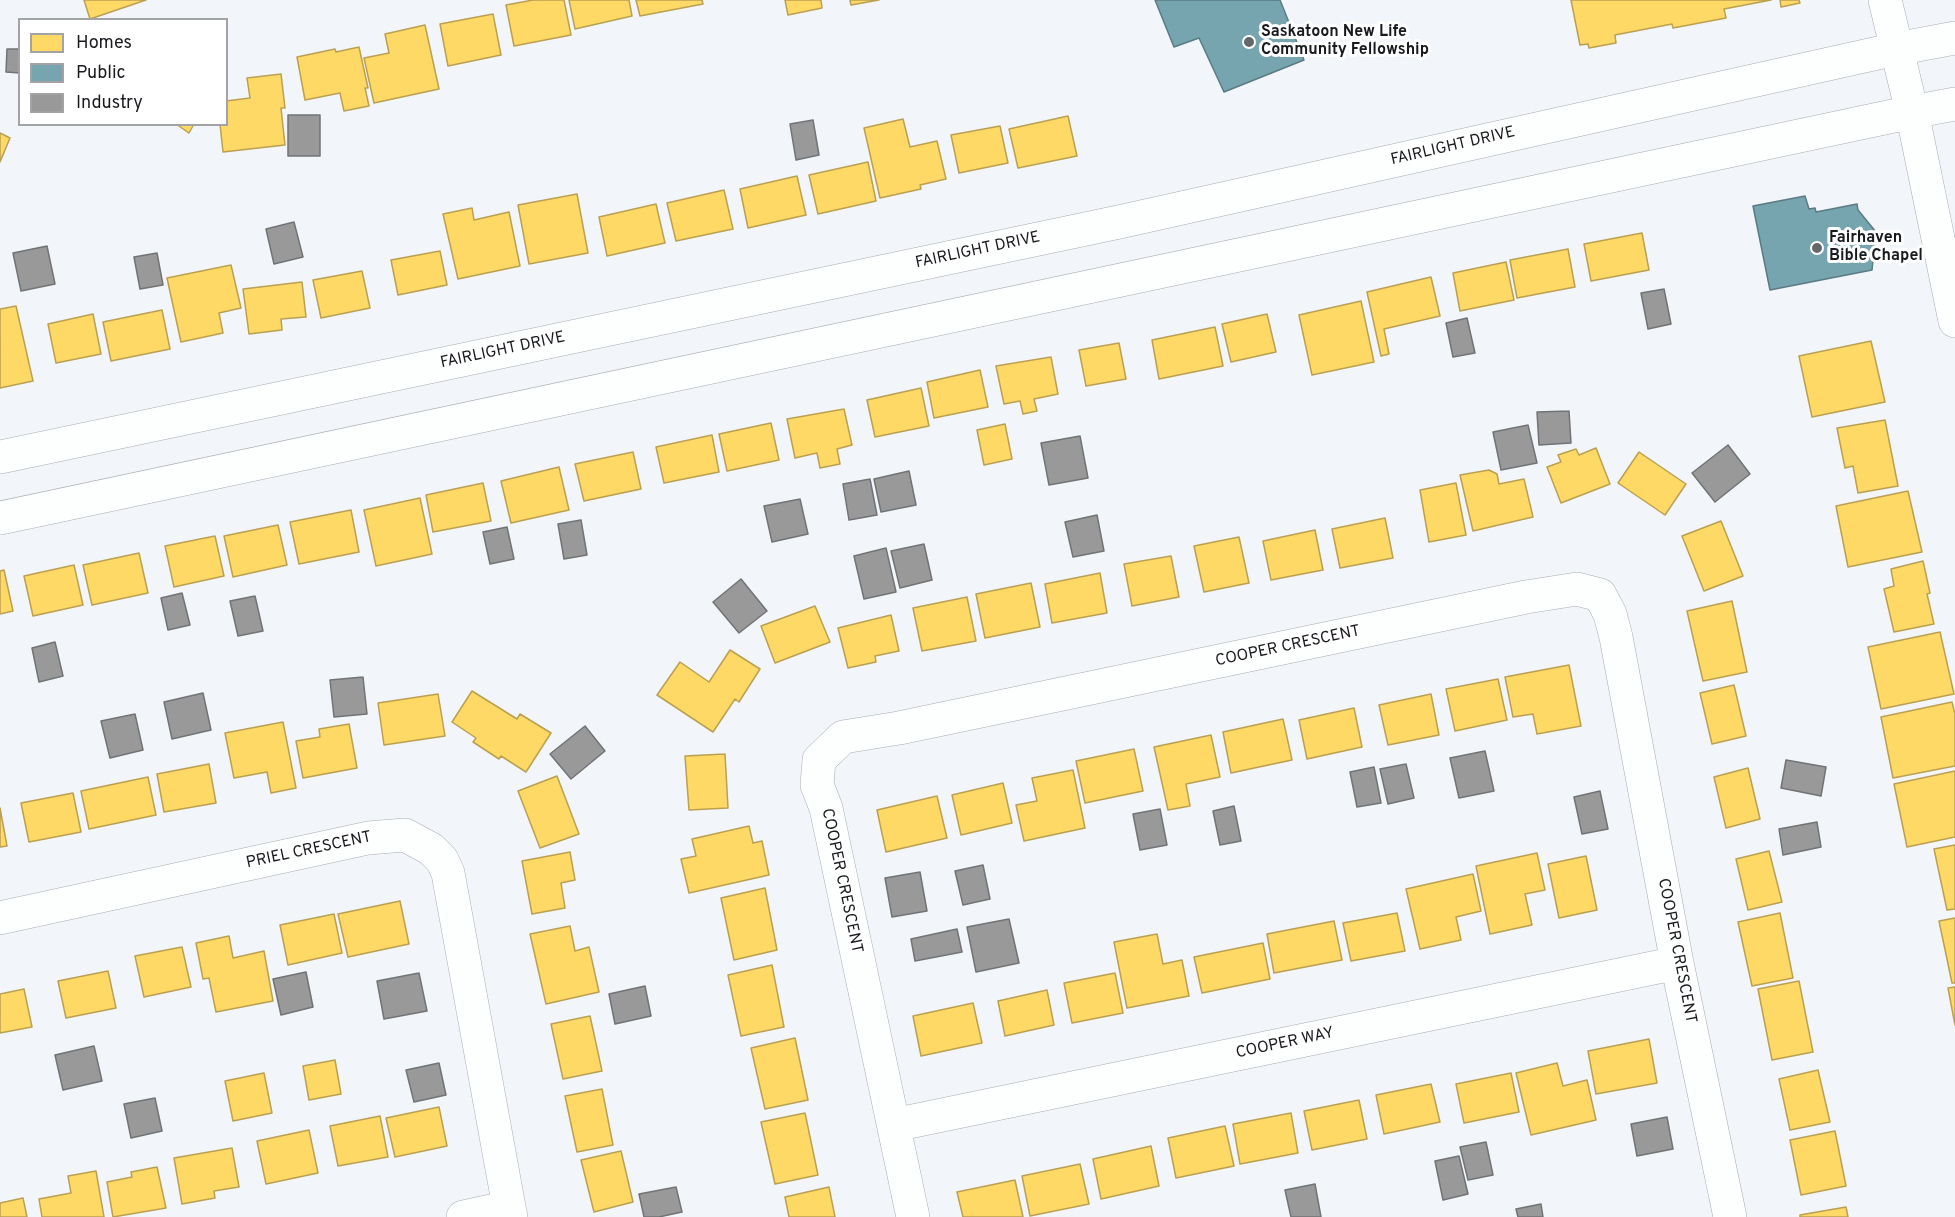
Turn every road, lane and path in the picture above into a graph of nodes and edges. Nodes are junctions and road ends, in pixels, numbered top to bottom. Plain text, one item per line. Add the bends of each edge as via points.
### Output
1 (1885, 0) edge
2 (1955, 39) edge
3 (1896, 49) junction
4 (1955, 104) edge
5 (1912, 112) junction
6 (1955, 321) edge
7 (0, 457) edge
8 (0, 518) edge
9 (0, 918) edge
10 (1677, 963) junction
11 (894, 1125) junction
12 (510, 1212) edge
13 (464, 1217) edge
14 (913, 1217) edge
15 (1730, 1217) edge

1 - 3 main road
2 - 3 main road, FAIRLIGHT DRIVE
3 - 5 main road
3 - 7 main road, FAIRLIGHT DRIVE via 1119,222
4 - 5 main road
5 - 6 main road
5 - 8 main road
9 - 12 main road, PRIEL CRESCENT via 368,838 405,835 431,849 448,873
10 - 11 main road, COOPER WAY
10 - 11 main road, COOPER CRESCENT via 1616,637 1600,595 1577,589 1526,597 899,729 843,737 819,760 817,785 826,808
10 - 15 main road, COOPER CRESCENT
11 - 14 main road, COOPER CRESCENT
12 - 13 main road, PRIEL CRESCENT

